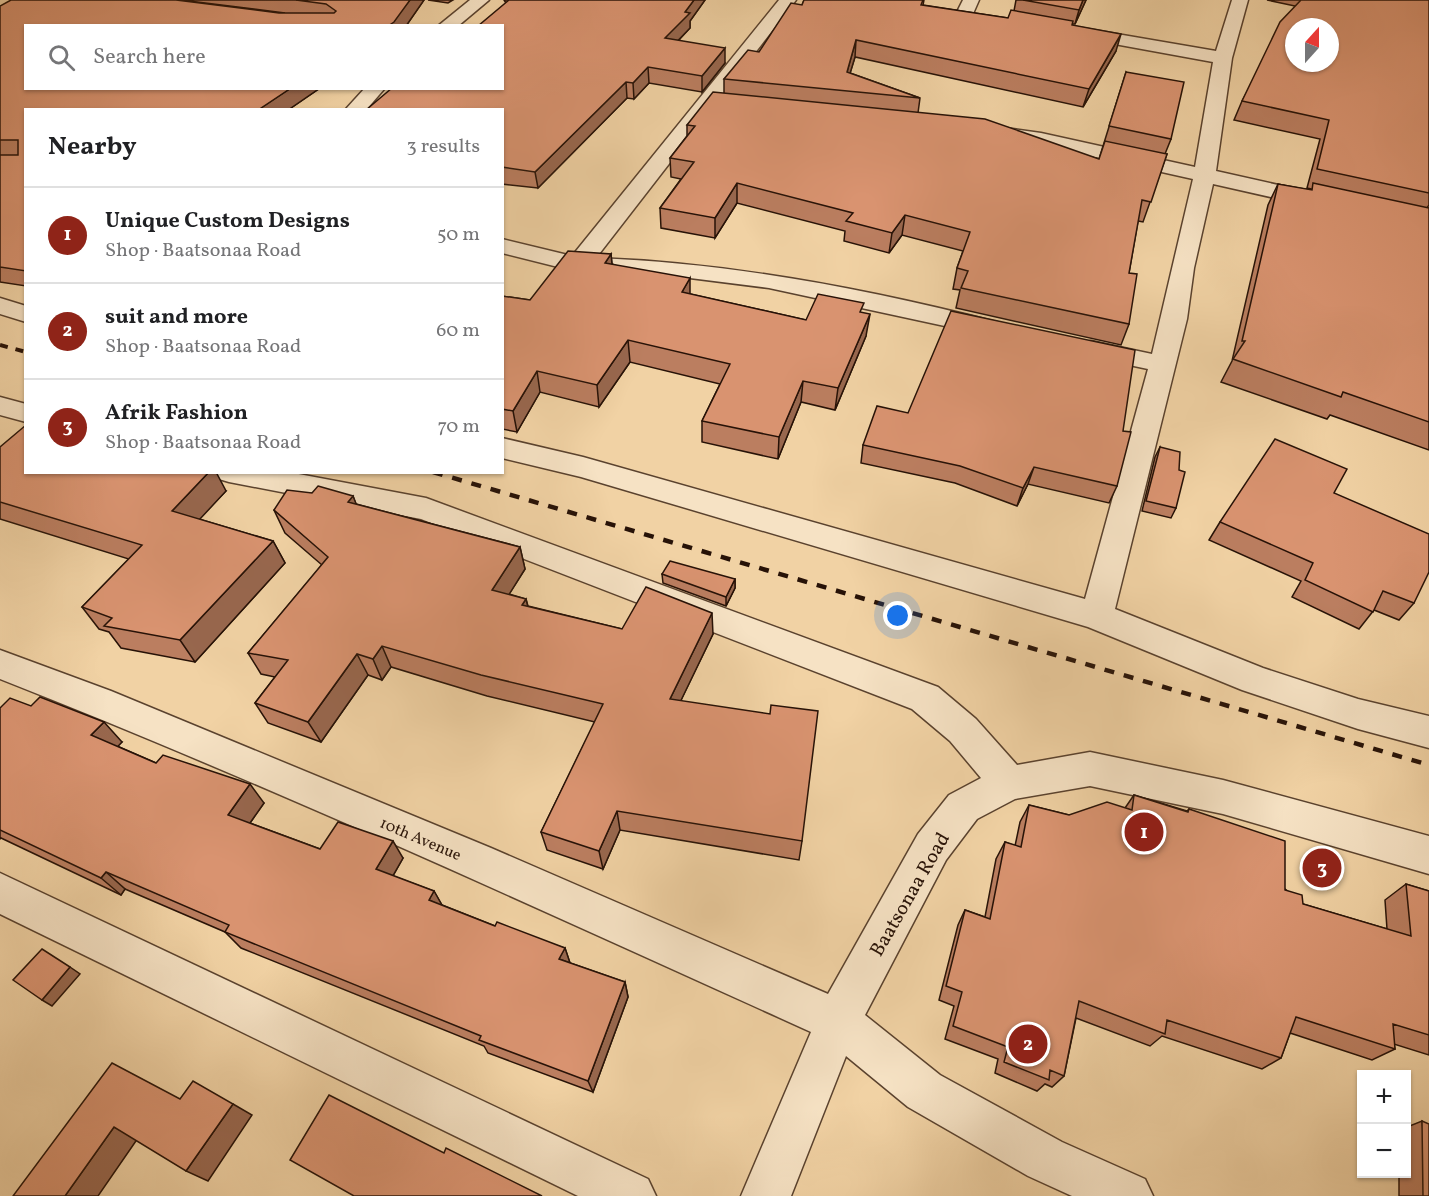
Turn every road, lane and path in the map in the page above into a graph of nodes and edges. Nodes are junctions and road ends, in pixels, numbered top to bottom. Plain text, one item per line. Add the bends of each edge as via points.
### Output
1 (481, 0) edge
2 (788, 0) edge
3 (1240, 0) edge
4 (968, 6) edge
5 (945, 9) edge
6 (989, 16) edge
7 (449, 24) edge
8 (1060, 29) edge
9 (1223, 58) junction
10 (374, 90) edge
11 (706, 104) junction
12 (728, 106) edge
13 (357, 108) edge
14 (979, 130) edge
15 (1204, 177) junction
16 (1339, 205) edge
17 (504, 246) edge
18 (578, 265) junction
19 (0, 306) edge
20 (24, 314) edge
21 (1011, 332) edge
22 (1069, 345) edge
23 (1162, 364) junction
24 (0, 406) edge
25 (24, 412) edge
26 (504, 448) edge
27 (241, 474) edge
28 (1097, 616) junction
29 (0, 664) edge
30 (1429, 732) edge
31 (1009, 783) junction
32 (1429, 855) edge
33 (0, 893) edge
34 (838, 1021) junction
35 (631, 1196) edge
36 (766, 1196) edge
37 (1128, 1196) edge

1 - 7 street
2 - 11 street
3 - 9 street
4 - 5 street
4 - 6 street
8 - 9 street
9 - 15 street
10 - 13 street
11 - 12 street
11 - 18 street
14 - 15 street via 1041,139
15 - 16 street
15 - 23 street
17 - 18 street
18 - 21 street via 666,268 769,281
19 - 20 street
22 - 23 street
23 - 28 street
24 - 25 street
26 - 28 street via 583,467
27 - 31 street via 426,509 925,698 963,730
28 - 30 street via 1254,680
29 - 34 street, 10th Avenue via 477,861
31 - 32 street, Baatsonaa Road via 1090,770 1223,797
31 - 34 street, Baatsonaa Road via 963,807 932,847
33 - 35 street
34 - 36 street, Baatsonaa Road
34 - 37 street, 10th Avenue via 924,1091 1045,1159

